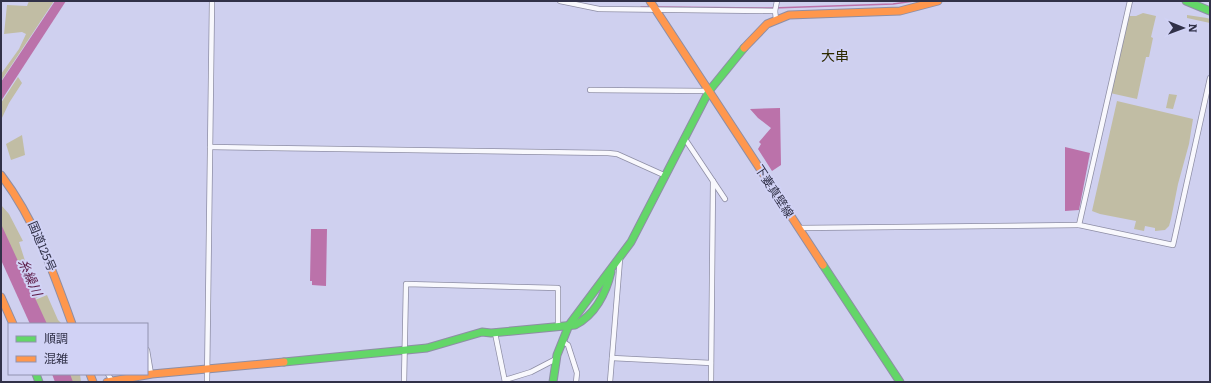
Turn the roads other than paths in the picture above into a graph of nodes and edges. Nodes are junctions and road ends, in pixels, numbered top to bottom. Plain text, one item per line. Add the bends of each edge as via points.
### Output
1 (212, 1) edge
2 (560, 1) edge
3 (650, 1) edge
4 (777, 1) edge
5 (938, 1) edge
6 (1130, 1) edge
7 (1186, 1) edge
8 (656, 11) junction
9 (1210, 11) edge
10 (775, 12) junction
11 (1210, 78) edge
12 (590, 90) dead end
13 (710, 91) junction
14 (685, 139) junction
15 (210, 146) junction
16 (1, 175) edge
17 (666, 176) junction
18 (713, 181) junction
19 (725, 199) dead end
20 (1079, 225) junction
21 (799, 228) junction
22 (620, 259) junction
23 (612, 269) junction
24 (1, 296) edge
25 (13, 323) edge
26 (72, 323) edge
27 (569, 325) junction
28 (558, 326) junction
29 (495, 333) junction
30 (562, 341) junction
31 (405, 350) junction
32 (148, 356) edge
33 (612, 358) junction
34 (556, 359) junction
35 (711, 363) junction
36 (206, 369) junction
37 (151, 374) junction
38 (146, 375) edge
39 (148, 375) edge
40 (505, 381) edge
41 (111, 382) edge
42 (207, 382) edge
43 (404, 382) edge
44 (553, 382) edge
45 (576, 382) edge
46 (610, 382) edge
47 (711, 382) edge
48 (900, 382) edge

1 - 15 street
2 - 8 street via 599,9
3 - 8 main road, 下妻真壁線
4 - 10 street
5 - 10 main road via 900,11 793,14
6 - 20 street
7 - 9 main road
8 - 10 street
8 - 13 main road, 下妻真壁線
10 - 13 main road
11 - 20 street via 1173,245
12 - 13 street
13 - 14 main road
13 - 21 main road, 下妻真壁線
14 - 17 main road
14 - 18 street
15 - 17 street via 608,153 616,154
15 - 36 street
16 - 26 main road, 国道125号 via 24,205 37,229
17 - 22 main road
18 - 19 street
18 - 35 street
20 - 21 street
21 - 48 main road, 下妻真壁線
22 - 23 main road
22 - 33 street
23 - 27 main road
23 - 27 main road via 609,281 591,315 583,321
24 - 25 main road
27 - 28 main road
27 - 30 main road
28 - 29 main road
28 - 31 street via 558,288 406,284
29 - 31 main road via 475,334 432,347
29 - 40 street
30 - 34 main road
30 - 45 street via 567,343 570,349 577,373
31 - 36 main road
31 - 43 street
32 - 37 street
33 - 35 street
33 - 46 street
34 - 40 street via 531,372
34 - 44 main road
35 - 47 street
36 - 37 main road
36 - 42 street
37 - 39 main road
38 - 41 main road

